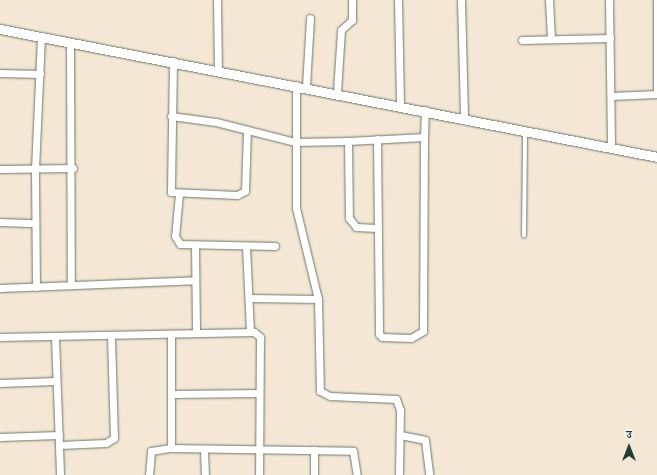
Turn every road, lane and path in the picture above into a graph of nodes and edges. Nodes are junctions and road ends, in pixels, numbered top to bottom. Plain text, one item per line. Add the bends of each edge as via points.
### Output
1 (217, 0) edge
2 (352, 0) edge
3 (398, 0) edge
4 (460, 0) edge
5 (549, 0) edge
6 (609, 0) edge
7 (657, 0) edge
8 (310, 18) dead end
9 (0, 29) edge
10 (41, 37) junction
11 (610, 38) junction
12 (657, 38) edge
13 (551, 39) junction
14 (522, 40) dead end
15 (70, 42) junction
16 (173, 61) junction
17 (218, 70) junction
18 (0, 73) edge
19 (40, 74) junction
20 (296, 85) junction
21 (306, 86) junction
22 (337, 92) junction
23 (657, 94) edge
24 (611, 96) junction
25 (400, 105) junction
26 (425, 110) junction
27 (171, 116) junction
28 (464, 118) junction
29 (247, 130) junction
30 (525, 130) junction
31 (424, 137) junction
32 (377, 139) junction
33 (348, 141) junction
34 (295, 142) junction
35 (611, 148) junction
36 (657, 157) edge
37 (73, 168) junction
38 (0, 169) edge
39 (35, 169) junction
40 (179, 194) junction
41 (0, 222) edge
42 (35, 223) junction
43 (377, 228) junction
44 (524, 236) dead end
45 (195, 246) junction
46 (246, 246) junction
47 (275, 246) dead end
48 (195, 280) junction
49 (71, 285) junction
50 (36, 287) junction
51 (0, 288) edge
52 (248, 298) junction
53 (318, 299) junction
54 (250, 332) junction
55 (196, 333) junction
56 (171, 334) junction
57 (111, 336) junction
58 (0, 337) edge
59 (55, 337) junction
60 (56, 381) junction
61 (0, 383) edge
62 (259, 393) junction
63 (174, 394) junction
64 (59, 435) junction
65 (400, 435) junction
66 (0, 437) edge
67 (60, 445) junction
68 (172, 448) junction
69 (204, 449) junction
70 (259, 449) junction
71 (314, 450) junction
72 (60, 475) edge
73 (149, 475) edge
74 (205, 475) edge
75 (259, 475) edge
76 (314, 475) edge
77 (357, 475) edge
78 (399, 475) edge
79 (429, 475) edge

1 - 17 street
2 - 22 street via 352,20 341,30
3 - 25 street
4 - 28 street
5 - 13 street
6 - 11 street
7 - 12 street
8 - 21 street
9 - 10 street
10 - 15 street
10 - 19 street
11 - 13 street
11 - 24 street
12 - 23 street
13 - 14 street
15 - 16 street
15 - 37 street
16 - 17 street
16 - 27 street
17 - 20 street
18 - 19 street
19 - 39 street
20 - 21 street
20 - 34 street
21 - 22 street
22 - 25 street
23 - 24 street
24 - 35 street
25 - 26 street
26 - 28 street
26 - 31 street
27 - 29 street
27 - 40 street via 170,190
28 - 30 street
29 - 34 street
29 - 40 street via 245,191 237,195
30 - 35 street
30 - 44 lane
31 - 32 street
31 - 43 street via 423,331 417,337 382,338 379,334
32 - 33 street
32 - 43 street
33 - 34 street
33 - 43 street via 349,218 356,227
34 - 53 street via 296,208
35 - 36 street
37 - 39 street
37 - 49 street
38 - 39 street
39 - 42 street
40 - 45 street via 175,241
41 - 42 street
42 - 50 street
45 - 46 street
45 - 48 street
46 - 47 street
46 - 52 street
48 - 49 street
48 - 55 street
49 - 50 street
50 - 51 street
52 - 53 street
52 - 54 street
53 - 65 street via 322,393 396,399 400,410
54 - 55 street
54 - 62 street via 260,337
55 - 56 street
56 - 57 street
56 - 63 street
57 - 59 street
57 - 67 street via 114,438 106,443
58 - 59 street
59 - 60 street
60 - 61 street
60 - 64 street
62 - 63 street
62 - 70 street
63 - 68 street
64 - 66 street
64 - 67 street
65 - 78 street
65 - 79 street via 420,437 427,442
67 - 72 street
68 - 69 street
68 - 73 street via 151,451
69 - 70 street
69 - 74 street
70 - 71 street
70 - 75 street
71 - 76 street
71 - 77 street via 353,451

